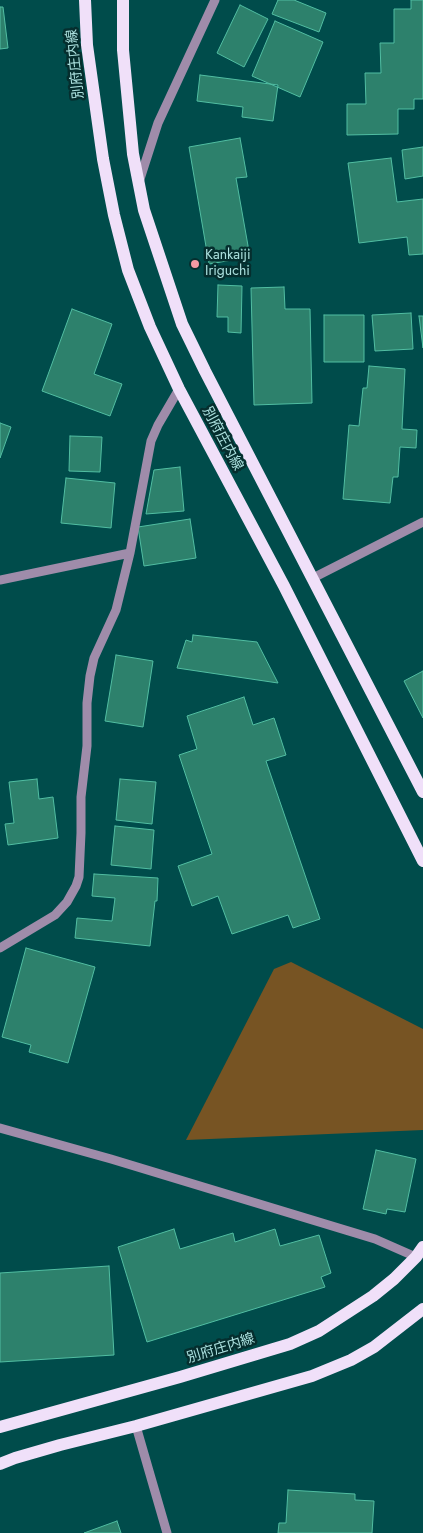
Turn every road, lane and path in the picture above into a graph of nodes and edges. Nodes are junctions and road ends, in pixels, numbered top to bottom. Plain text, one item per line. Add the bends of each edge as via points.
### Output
1 (85, 0) edge
2 (123, 0) edge
3 (215, 0) edge
4 (139, 182) junction
5 (178, 389) junction
6 (423, 522) edge
7 (130, 553) junction
8 (313, 578) junction
9 (0, 580) edge
10 (423, 792) edge
11 (423, 861) edge
12 (0, 948) edge
13 (0, 1128) edge
14 (420, 1252) edge
15 (423, 1309) edge
16 (136, 1426) junction
17 (0, 1427) edge
18 (0, 1464) edge
19 (167, 1533) edge

1 - 5 main road, 別府庄内線 via 87,45 114,215 128,270
2 - 4 main road, 別府庄内線 via 123,50 133,154
3 - 4 street via 158,123
4 - 8 main road, 別府庄内線 via 144,210 182,324
5 - 7 street via 151,441
5 - 11 main road, 別府庄内線 via 284,586
6 - 8 street
7 - 9 street
7 - 12 street via 116,610 94,658 90,676 76,886 55,915
8 - 10 main road, 別府庄内線
13 - 14 street
14 - 17 main road, 別府庄内線 via 380,1290 347,1314 290,1344
15 - 16 main road via 374,1347 312,1376
16 - 18 main road
16 - 19 street

